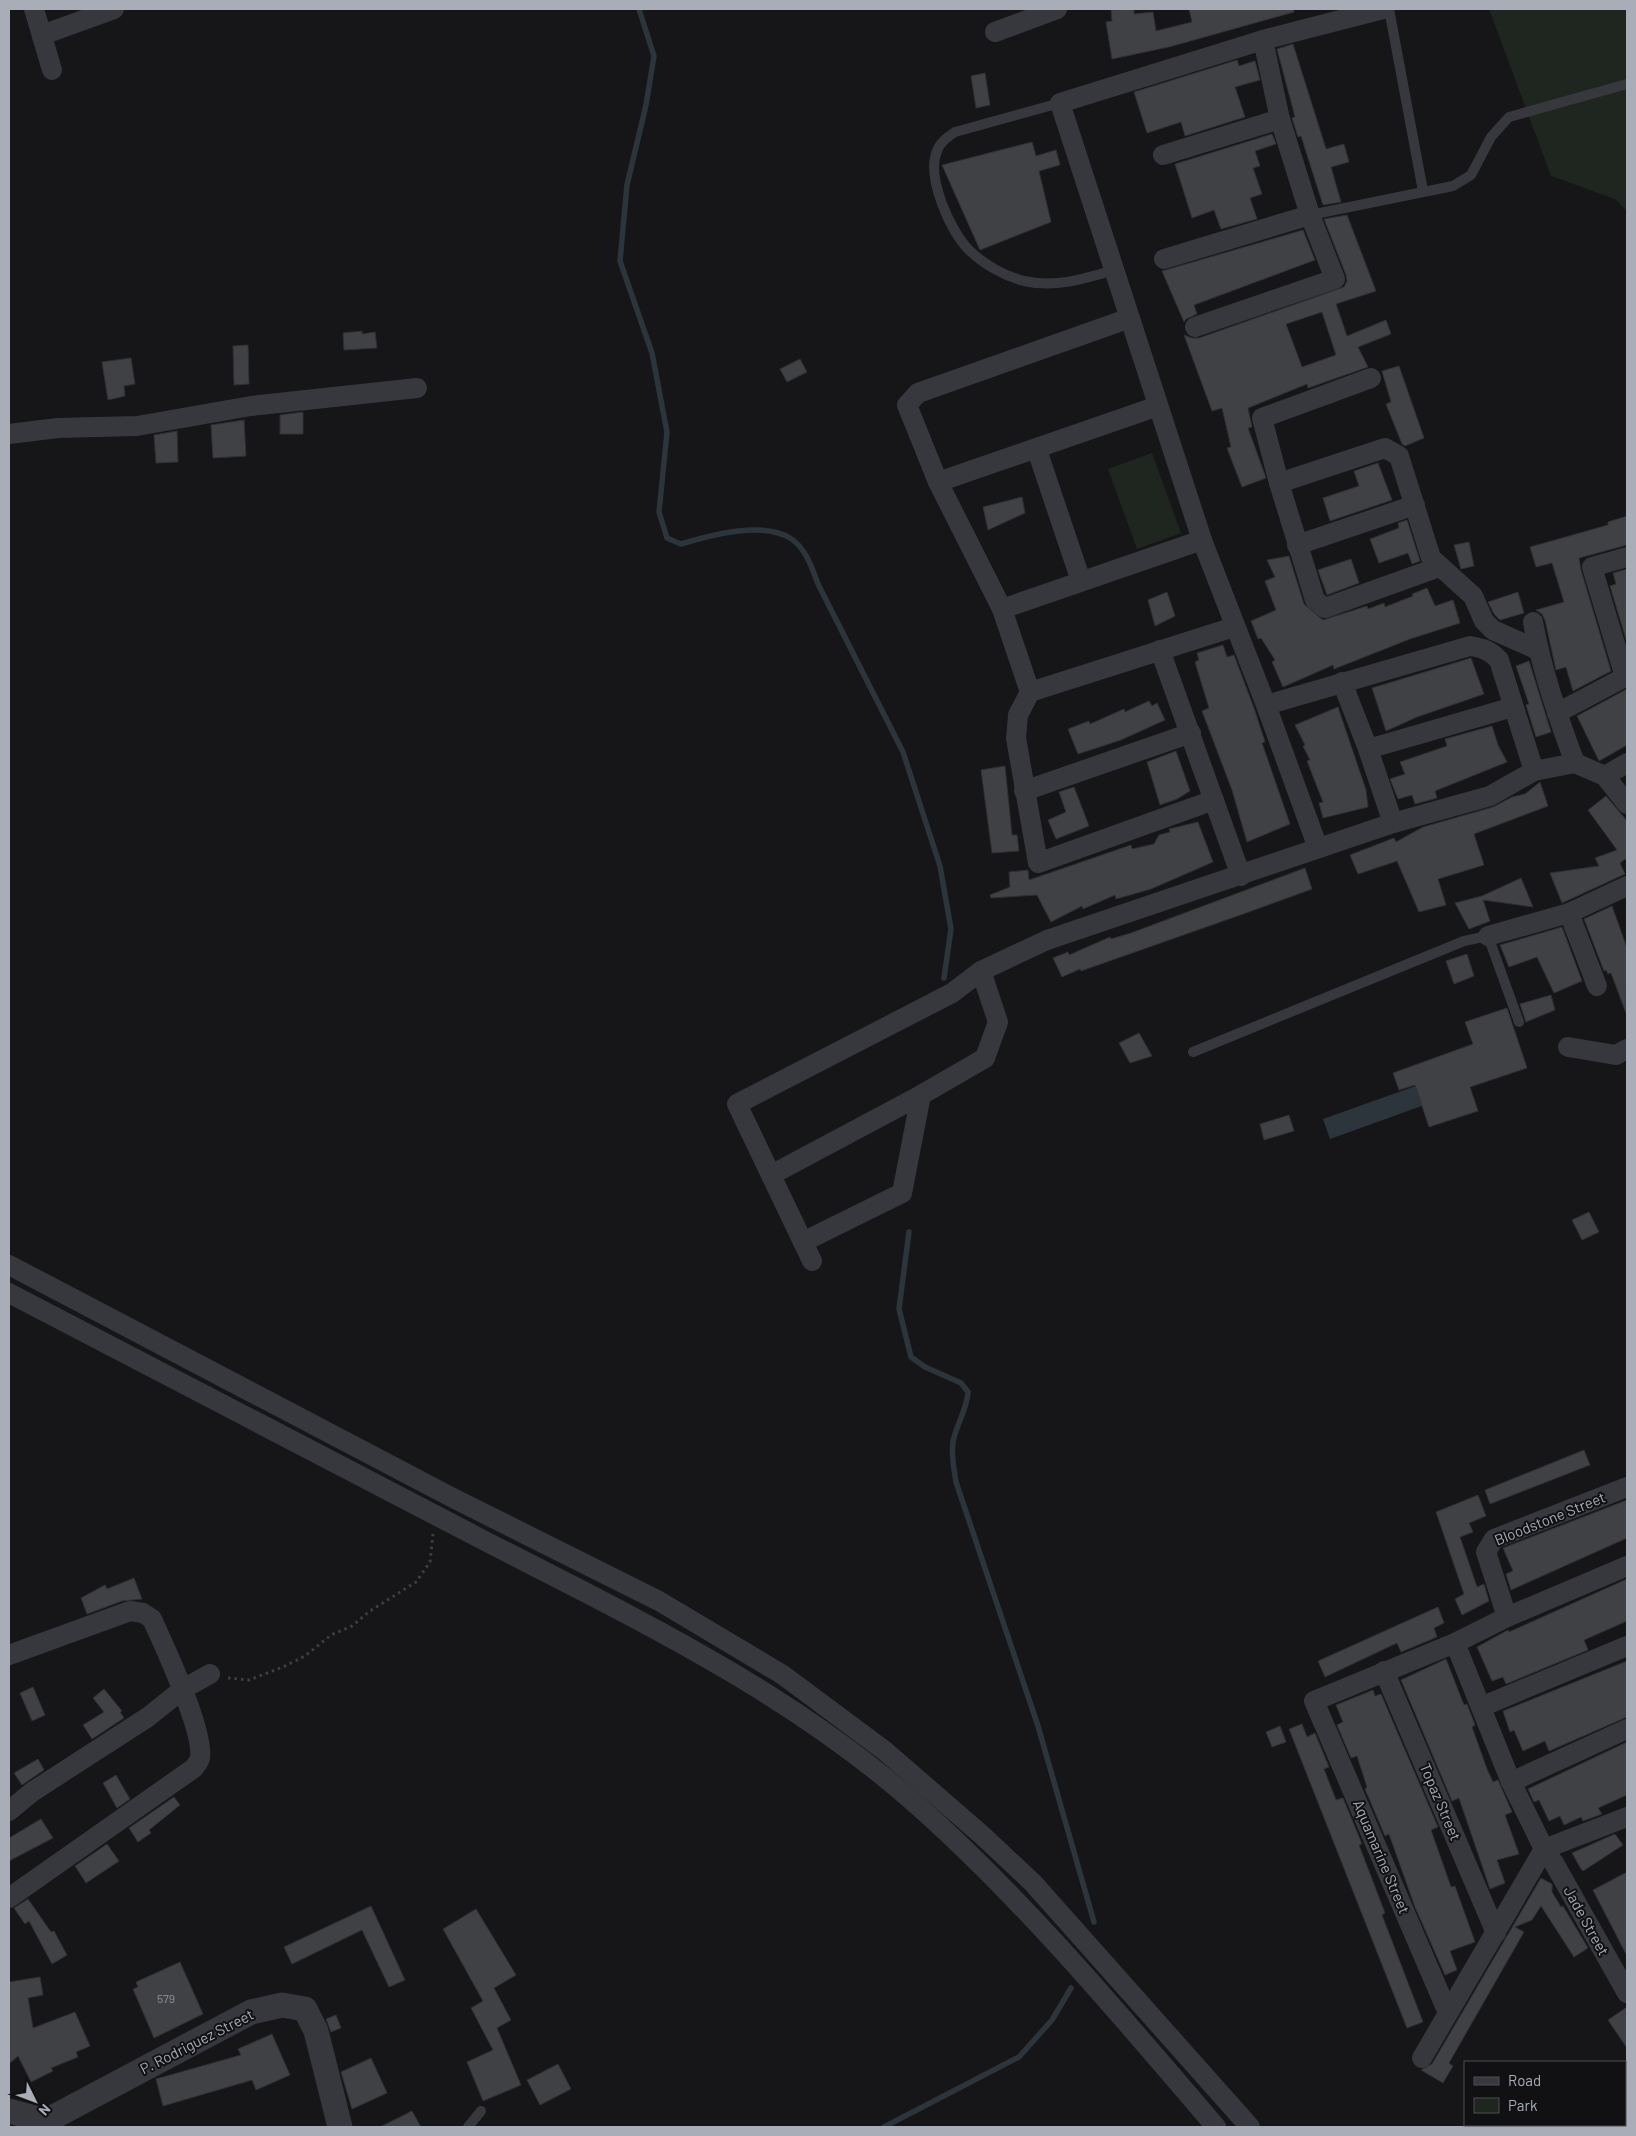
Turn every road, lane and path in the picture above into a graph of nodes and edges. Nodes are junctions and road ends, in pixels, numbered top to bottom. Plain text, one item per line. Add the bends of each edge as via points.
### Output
1 (34, 9) edge
2 (114, 9) edge
3 (1057, 9) edge
4 (1383, 9) edge
5 (1389, 9) edge
6 (995, 32) dead end
7 (42, 35) junction
8 (1263, 40) junction
9 (52, 70) dead end
10 (1627, 84) edge
11 (1060, 104) junction
12 (1280, 119) junction
13 (1162, 155) dead end
14 (1423, 191) junction
15 (1310, 215) junction
16 (1164, 259) dead end
17 (1114, 270) junction
18 (1130, 318) junction
19 (1196, 327) dead end
20 (1371, 378) dead end
21 (417, 388) dead end
22 (1158, 406) junction
23 (9, 434) edge
24 (1037, 450) junction
25 (938, 482) junction
26 (1279, 483) junction
27 (1415, 505) junction
28 (1202, 540) junction
29 (1297, 545) junction
30 (1627, 557) edge
31 (1439, 567) junction
32 (1081, 581) junction
33 (1002, 609) junction
34 (1534, 622) dead end
35 (1234, 627) junction
36 (1160, 650) junction
37 (1538, 650) junction
38 (1626, 676) edge
39 (1342, 682) junction
40 (1030, 692) junction
41 (1266, 705) junction
42 (1513, 707) junction
43 (1557, 714) junction
44 (1191, 732) junction
45 (1368, 750) junction
46 (1575, 763) junction
47 (1627, 763) edge
48 (1534, 771) junction
49 (1605, 776) junction
50 (1024, 791) junction
51 (1214, 800) junction
52 (1627, 804) edge
53 (1393, 823) junction
54 (1318, 848) junction
55 (1241, 876) junction
56 (1627, 886) edge
57 (1569, 912) junction
58 (1488, 936) junction
59 (981, 971) junction
60 (1597, 986) dead end
61 (1519, 1022) dead end
62 (1568, 1047) dead end
63 (1627, 1048) edge
64 (1193, 1052) dead end
65 (921, 1096) junction
66 (771, 1175) junction
67 (803, 1242) junction
68 (812, 1261) dead end
69 (9, 1265) edge
70 (9, 1293) edge
71 (1627, 1487) edge
72 (441, 1518) junction
73 (1627, 1566) edge
74 (1508, 1617) junction
75 (1455, 1643) junction
76 (1627, 1646) edge
77 (9, 1655) edge
78 (1384, 1671) junction
79 (210, 1674) joint
80 (183, 1689) junction
81 (1481, 1707) junction
82 (1627, 1729) edge
83 (1512, 1782) junction
84 (9, 1810) edge
85 (1627, 1817) edge
86 (1544, 1849) junction
87 (9, 1898) edge
88 (1496, 1933) junction
89 (1627, 1993) edge
90 (1448, 2013) junction
91 (1422, 2058) dead end
92 (1225, 2098) junction
93 (9, 2111) edge
94 (481, 2111) dead end
95 (1211, 2121) edge
96 (340, 2127) edge
97 (468, 2127) edge
98 (1250, 2127) edge

1 - 7 street
2 - 7 street
3 - 6 street
4 - 8 street
5 - 14 lane
7 - 9 street
8 - 11 street
8 - 12 street
10 - 14 lane via 1509,117 1491,137 1471,175 1454,186
11 - 17 street
11 - 17 lane via 955,132 943,141 936,152 935,186 959,238 969,250 1004,274 1046,284 1066,283
12 - 13 street
12 - 15 street
14 - 15 lane
15 - 16 street
15 - 19 street via 1335,279
17 - 18 street
18 - 22 street
18 - 25 street via 918,393 907,405
20 - 26 street via 1262,418
21 - 23 street via 251,406 137,426 58,428
22 - 24 street
22 - 28 street
24 - 25 street
24 - 32 street
25 - 33 street
26 - 27 street via 1385,448 1399,456
26 - 29 street
27 - 29 street
27 - 31 street via 1431,558
28 - 32 street
28 - 35 street
29 - 31 street via 1316,600 1325,608
30 - 38 street via 1592,567
31 - 37 street via 1473,596 1484,621 1493,630
32 - 33 street
33 - 40 street
34 - 37 street
35 - 36 street
35 - 41 street
36 - 40 street
36 - 44 street
37 - 43 street
38 - 43 street
39 - 41 street
39 - 42 street via 1470,646 1492,652 1499,660
39 - 45 street
40 - 50 street via 1018,715 1016,738
41 - 54 street
42 - 45 street
42 - 48 street
43 - 46 street
44 - 50 street
44 - 51 street
45 - 53 street
46 - 48 street
46 - 49 street
47 - 49 street
48 - 53 street via 1490,796
49 - 52 street
50 - 51 street via 1038,862
51 - 55 street
53 - 54 street
54 - 55 street
55 - 59 street via 1047,940
56 - 57 street
57 - 58 street
57 - 60 street
58 - 61 lane
58 - 64 lane via 1464,941
59 - 65 street via 998,1022 985,1058
59 - 66 street via 952,993 737,1104
62 - 63 street via 1616,1055
65 - 66 street
65 - 67 street via 902,1194
66 - 67 street
67 - 68 street
69 - 92 street via 452,1498 659,1601 782,1675 885,1750 983,1836 1074,1927 1136,2001
70 - 72 street
71 - 74 street, Bloodstone Street via 1494,1539 1486,1552
72 - 79 path via 432,1536 430,1562 416,1582 352,1626 331,1636 305,1656 249,1680
72 - 95 street via 717,1664 776,1700 916,1804 1015,1902
73 - 74 street
74 - 75 street
75 - 78 street
75 - 81 street, Jade Street
76 - 81 street
77 - 80 street via 130,1611 143,1613 152,1619
78 - 88 street, Topaz Street
78 - 90 street, Aquamarine Street via 1314,1701
79 - 80 street
80 - 84 street via 148,1717
80 - 87 street via 199,1740 200,1760 194,1768
81 - 83 street, Jade Street
82 - 83 street
83 - 86 street, Jade Street
85 - 86 street
86 - 88 street
86 - 89 street, Jade Street
88 - 90 street
90 - 91 street
92 - 95 street
92 - 98 street
93 - 96 street, P. Rodriguez Street via 46,2121 252,2012 282,2005 305,2009 316,2031
94 - 97 lane

